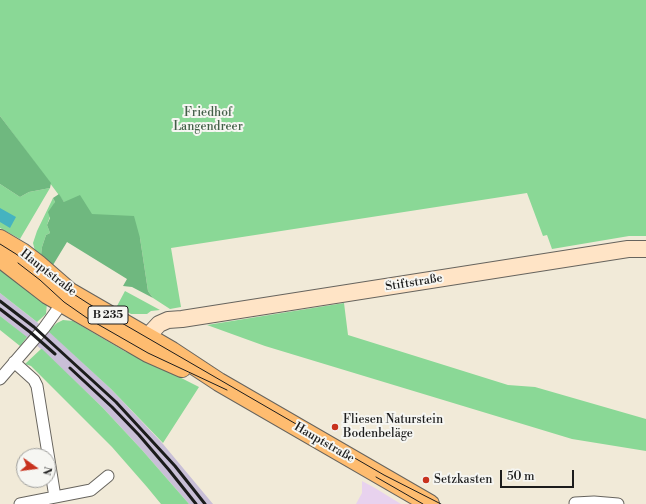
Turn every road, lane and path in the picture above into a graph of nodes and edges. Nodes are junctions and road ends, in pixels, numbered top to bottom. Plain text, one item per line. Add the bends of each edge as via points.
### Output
1 (0, 239) edge
2 (646, 249) edge
3 (0, 258) edge
4 (67, 298) junction
5 (151, 345) junction
6 (14, 362) junction
7 (0, 379) edge
8 (108, 476) dead end
9 (55, 497) junction
10 (575, 503) edge
11 (20, 504) edge
12 (430, 504) edge
13 (618, 504) edge

1 - 4 main road, Hauptstraße / B 235 via 34,261
2 - 5 street, Stiftstraße via 628,249 174,319 161,322
3 - 4 main road, Hauptstraße / B 235 via 48,295
4 - 5 main road, Hauptstraße / B 235
4 - 6 street
5 - 12 main road, Hauptstraße / B 235 via 174,366 219,382
6 - 7 street
6 - 9 street via 37,386
8 - 9 street via 91,490
9 - 11 street
10 - 13 street

